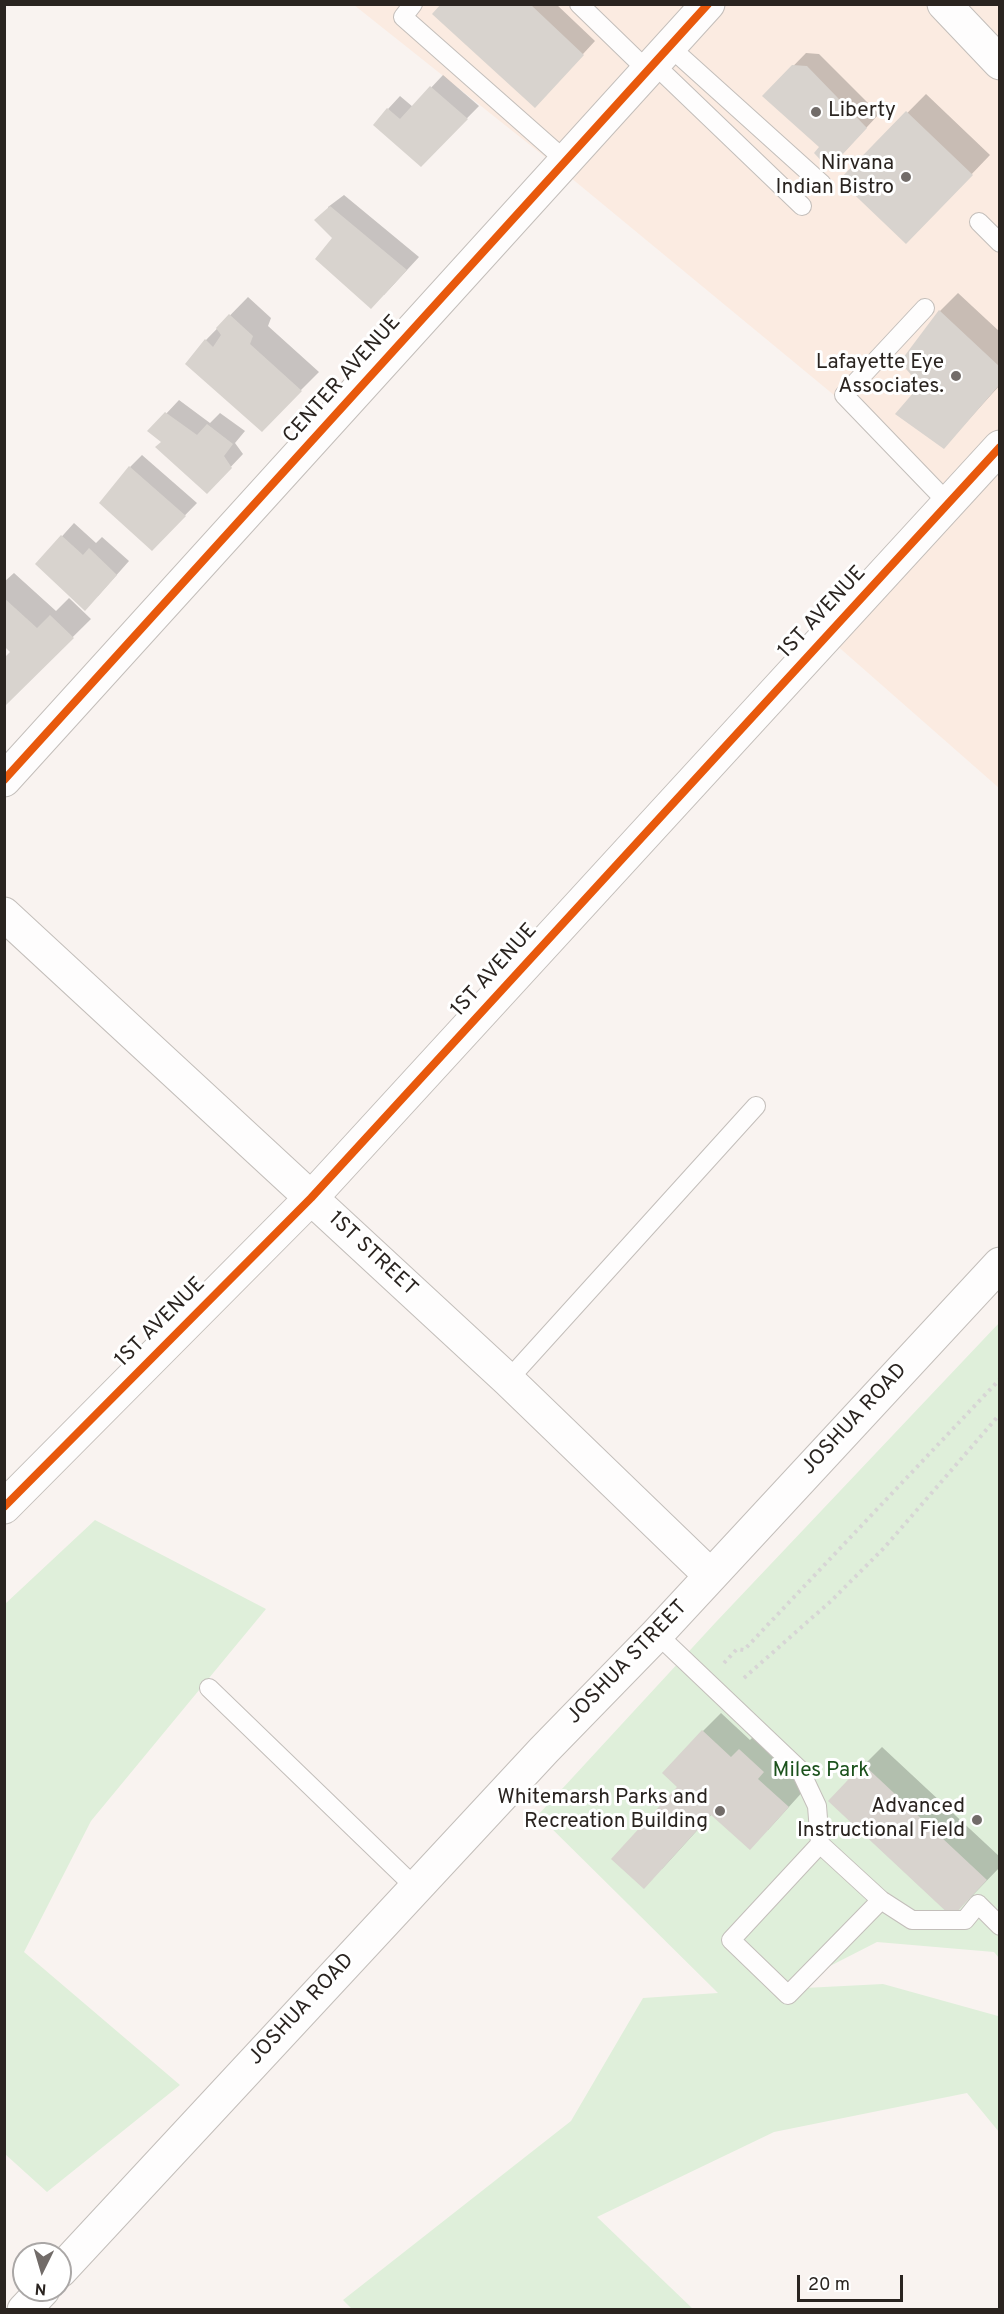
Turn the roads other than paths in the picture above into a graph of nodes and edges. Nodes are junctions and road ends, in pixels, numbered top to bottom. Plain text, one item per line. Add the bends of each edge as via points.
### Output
1 (413, 4) edge
2 (579, 4) edge
3 (708, 4) edge
4 (944, 4) edge
5 (995, 48) edge
6 (657, 60) junction
7 (566, 161) junction
8 (822, 184) dead end
9 (802, 206) dead end
10 (979, 222) dead end
11 (999, 243) edge
12 (925, 308) dead end
13 (999, 447) edge
14 (948, 503) junction
15 (4, 780) edge
16 (4, 914) edge
17 (756, 1106) dead end
18 (311, 1198) junction
19 (999, 1264) edge
20 (508, 1380) junction
21 (4, 1507) edge
22 (710, 1575) junction
23 (657, 1634) junction
24 (209, 1688) dead end
25 (544, 1750) joint
26 (820, 1844) junction
27 (416, 1888) junction
28 (881, 1900) junction
29 (999, 1926) edge
30 (72, 2258) edge

1 - 7 lane via 402,16
2 - 6 lane
3 - 6 street, CENTER AVENUE
4 - 5 street
6 - 7 street, CENTER AVENUE
6 - 8 lane
6 - 9 lane
7 - 15 street, CENTER AVENUE
10 - 11 lane
12 - 14 lane via 844,395
13 - 14 street, 1ST AVENUE
14 - 18 street, 1ST AVENUE
16 - 18 street, 1ST STREET
17 - 20 lane
18 - 20 street, 1ST STREET
18 - 21 street, 1ST AVENUE
19 - 22 street, JOSHUA ROAD
20 - 22 street, 1ST STREET
22 - 23 street, JOSHUA STREET
23 - 25 street, JOSHUA STREET
23 - 26 lane via 800,1770 817,1806
24 - 27 lane
25 - 27 street, JOSHUA ROAD
26 - 28 lane
26 - 28 lane via 731,1940 788,1995
27 - 30 street, JOSHUA ROAD
28 - 29 lane via 912,1920 965,1920 978,1904

